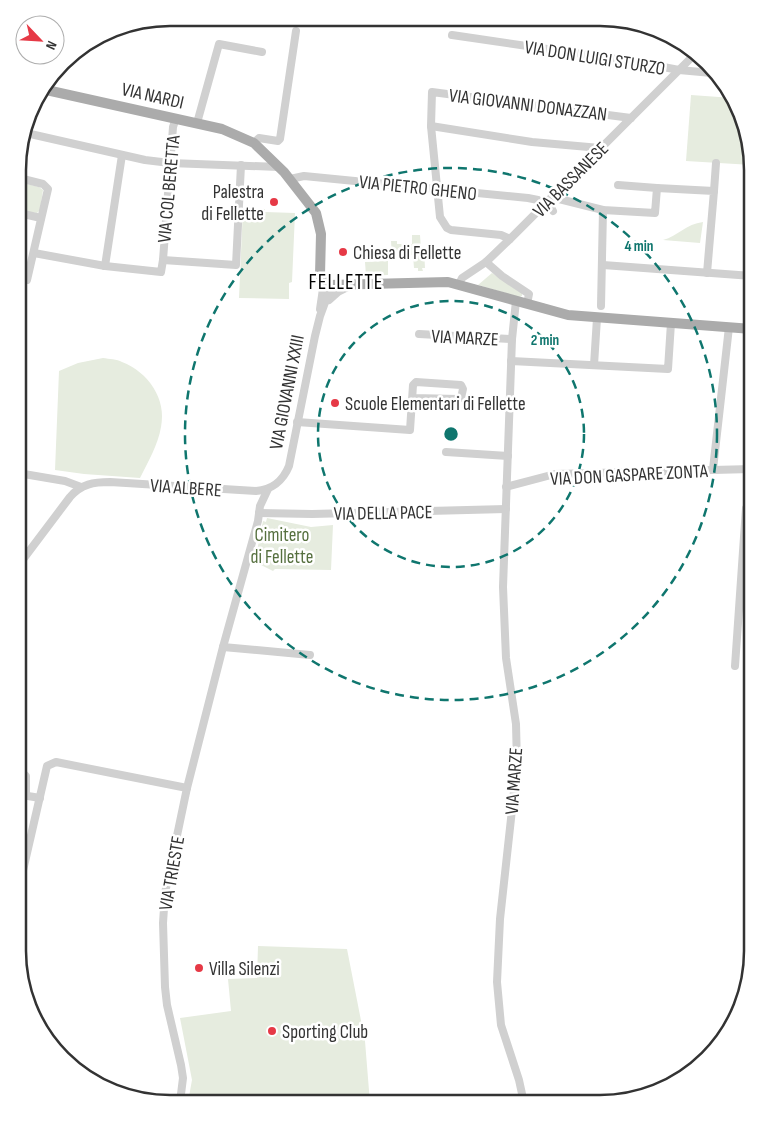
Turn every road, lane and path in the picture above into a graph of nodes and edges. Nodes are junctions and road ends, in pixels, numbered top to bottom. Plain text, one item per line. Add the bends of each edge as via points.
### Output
1 (296, 32) dead end
2 (452, 36) dead end
3 (262, 52) dead end
4 (691, 58) edge
5 (679, 70) junction
6 (706, 72) edge
7 (50, 91) edge
8 (176, 118) junction
9 (630, 118) junction
10 (197, 123) junction
11 (431, 126) junction
12 (31, 135) edge
13 (254, 143) junction
14 (600, 148) junction
15 (122, 155) junction
16 (170, 163) junction
17 (716, 163) dead end
18 (241, 165) junction
19 (280, 167) junction
20 (290, 179) junction
21 (26, 180) edge
22 (618, 185) dead end
23 (657, 188) junction
24 (437, 189) junction
25 (714, 191) junction
26 (547, 200) junction
27 (603, 210) junction
28 (553, 211) dead end
29 (26, 215) edge
30 (41, 218) junction
31 (510, 239) junction
32 (34, 253) junction
33 (162, 260) junction
34 (486, 262) junction
35 (603, 265) junction
36 (105, 266) junction
37 (707, 273) junction
38 (744, 275) edge
39 (26, 280) edge
40 (328, 284) junction
41 (459, 284) junction
42 (350, 286) junction
43 (516, 300) junction
44 (527, 304) junction
45 (324, 306) junction
46 (601, 306) dead end
47 (320, 316) junction
48 (597, 318) junction
49 (671, 323) junction
50 (728, 327) junction
51 (744, 328) edge
52 (419, 334) dead end
53 (512, 339) junction
54 (511, 361) junction
55 (594, 365) junction
56 (413, 398) junction
57 (297, 422) junction
58 (410, 430) junction
59 (420, 431) dead end
60 (446, 452) dead end
61 (508, 456) junction
62 (744, 469) edge
63 (713, 470) junction
64 (26, 474) edge
65 (278, 483) joint
66 (506, 487) junction
67 (81, 488) junction
68 (268, 489) junction
69 (256, 491) junction
70 (506, 509) junction
71 (260, 510) junction
72 (744, 544) edge
73 (26, 555) edge
74 (223, 647) junction
75 (310, 655) dead end
76 (735, 666) dead end
77 (26, 776) edge
78 (187, 788) junction
79 (26, 793) edge
80 (26, 793) edge
81 (40, 798) junction
82 (26, 858) edge
83 (181, 1095) edge
84 (522, 1095) edge

1 - 13 street via 280,139 259,138
2 - 5 street, VIA DON LUIGI STURZO
3 - 10 street via 219,44
4 - 5 street, VIA BASSANESE
5 - 6 street
5 - 9 street, VIA BASSANESE
7 - 8 main road, VIA NARDI
8 - 10 main road, VIA NARDI
8 - 16 street, VIA COL BERETTA
9 - 11 street, VIA GIOVANNI DONAZZAN via 432,92
9 - 14 street, VIA BASSANESE
10 - 13 main road, VIA NARDI via 230,131
11 - 14 street via 532,142
11 - 24 street, VIA GIOVANNI DONAZZAN
12 - 15 street
13 - 19 main road, VIA GIOVANNI XXIII
14 - 26 street, VIA BASSANESE
15 - 16 street
15 - 36 street
16 - 18 street
16 - 33 street, VIA COL BERETTA
17 - 25 street
18 - 19 street
18 - 33 street via 236,265
19 - 20 main road, VIA GIOVANNI XXIII
20 - 24 street, VIA PIETRO GHENO via 304,176
20 - 40 main road, VIA GIOVANNI XXIII via 318,219 320,275
21 - 30 street via 47,186
22 - 23 street
23 - 25 street
23 - 27 street, VIA PIETRO GHENO via 655,213
24 - 26 street, VIA PIETRO GHENO via 541,202
24 - 31 street, VIA GIOVANNI DONAZZAN via 439,212 447,228
25 - 37 street
26 - 27 street, VIA PIETRO GHENO via 559,199
26 - 28 street
26 - 31 street, VIA BASSANESE
27 - 35 street
29 - 30 street
30 - 32 street
31 - 34 street, VIA BASSANESE
32 - 36 street
32 - 39 street
33 - 36 street via 161,272
34 - 41 street, VIA BASSANESE via 462,278
34 - 44 street via 529,294
35 - 37 street
35 - 46 street
37 - 38 street
40 - 42 main road
40 - 45 street, VIA GIOVANNI XXIII
40 - 47 street
41 - 42 main road via 429,282
41 - 43 main road
42 - 45 street, VIA GIOVANNI XXIII via 338,292
43 - 44 main road
43 - 53 street, VIA MARZE
44 - 48 main road
45 - 47 street, VIA GIOVANNI XXIII
47 - 57 street, VIA GIOVANNI XXIII
48 - 49 main road
48 - 55 street
49 - 50 main road
49 - 55 street via 668,370
50 - 51 main road
50 - 63 street
52 - 53 street, VIA MARZE
53 - 54 street, VIA MARZE
54 - 55 street
54 - 61 street, VIA MARZE
56 - 56 street via 458,399 463,389 461,385 416,382 413,384
56 - 58 street
57 - 58 street
57 - 65 street, VIA GIOVANNI XXIII via 289,466
58 - 59 street
60 - 61 street
61 - 66 street, VIA MARZE
62 - 63 street, VIA DON GASPARE ZONTA
63 - 66 street, VIA DON GASPARE ZONTA via 555,474
64 - 67 street via 65,481
65 - 68 street, VIA ALBERE
66 - 70 street, VIA MARZE
67 - 69 street, VIA ALBERE via 92,483 110,482
67 - 73 street via 70,497
68 - 69 street, VIA ALBERE
68 - 71 street, VIA TRIESTE
69 - 71 street, VIA TRIESTE
70 - 71 street, VIA DELLA PACE via 312,514
70 - 84 street, VIA MARZE via 503,587 506,658 516,724 517,764 500,919 497,982 501,1026
71 - 74 street, VIA TRIESTE
72 - 76 street
74 - 75 street
74 - 78 street, VIA TRIESTE
77 - 80 street
78 - 81 street via 56,762 47,766
78 - 83 street, VIA TRIESTE via 163,907 165,987 181,1065
79 - 81 street
81 - 82 street

